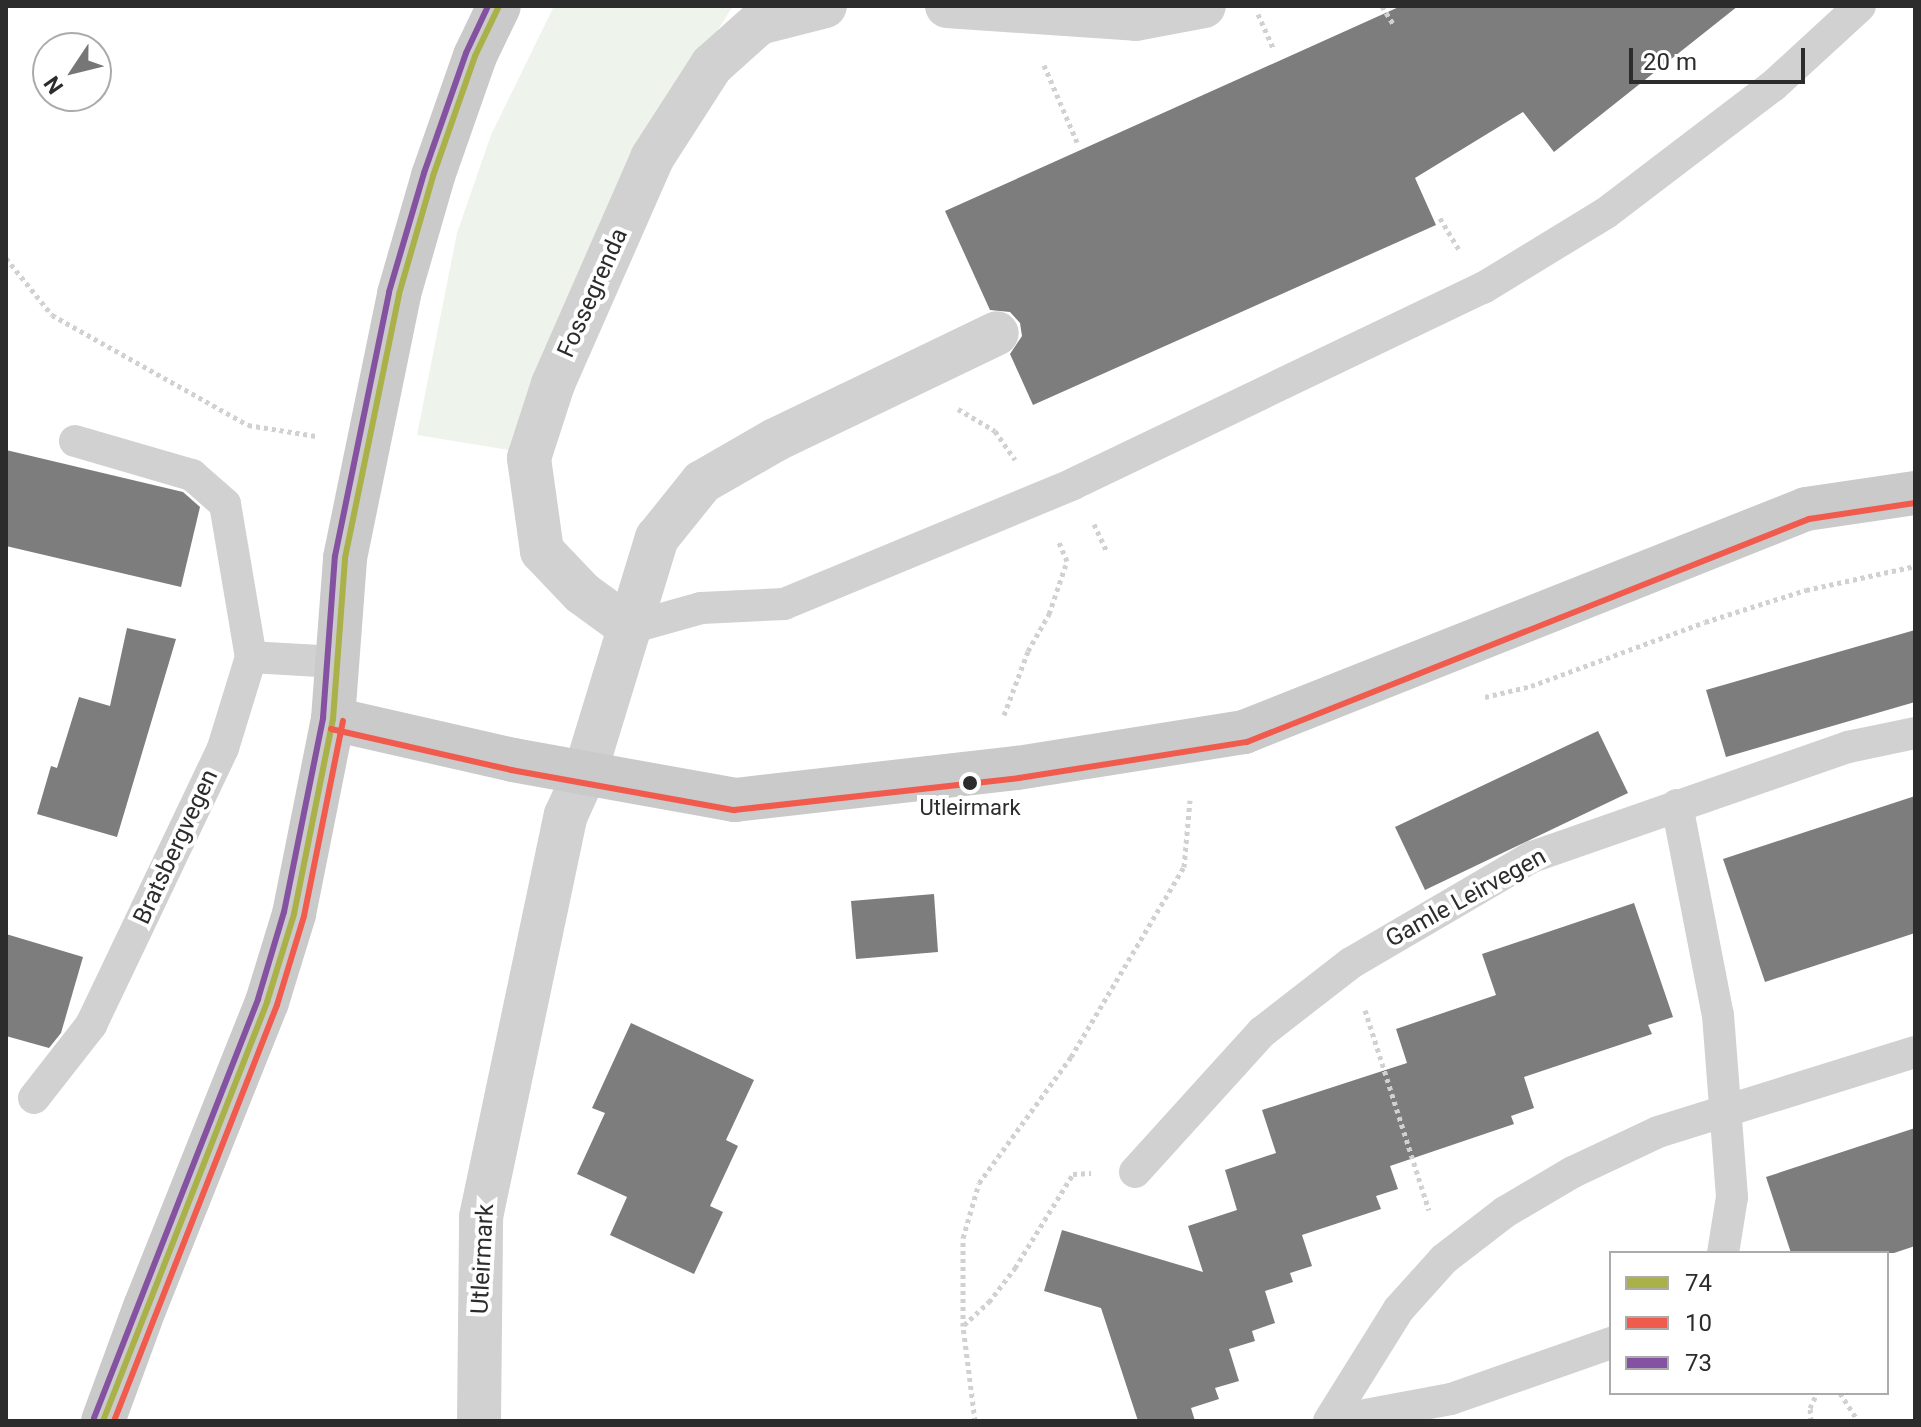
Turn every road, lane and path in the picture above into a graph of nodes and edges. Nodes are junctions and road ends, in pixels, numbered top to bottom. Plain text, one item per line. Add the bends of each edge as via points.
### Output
1 (499, 6) edge
2 (825, 6) edge
3 (947, 6) edge
4 (1204, 6) edge
5 (1254, 6) edge
6 (1382, 6) edge
7 (1860, 6) edge
8 (1022, 13) junction
9 (1394, 25) dead end
10 (1274, 50) dead end
11 (1077, 142) dead end
12 (6, 258) edge
13 (997, 333) dead end
14 (75, 441) dead end
15 (368, 445) junction
16 (1915, 493) edge
17 (1915, 566) edge
18 (630, 628) junction
19 (251, 657) junction
20 (337, 662) junction
21 (1474, 701) dead end
22 (333, 719) junction
23 (1915, 733) edge
24 (585, 773) junction
25 (1190, 800) dead end
26 (1677, 805) junction
27 (1351, 963) junction
28 (1915, 1052) edge
29 (34, 1098) dead end
30 (1728, 1112) junction
31 (1135, 1172) joint
32 (1723, 1251) edge
33 (1444, 1259) junction
34 (963, 1326) junction
35 (1609, 1344) edge
36 (1816, 1395) edge
37 (1841, 1395) edge
38 (103, 1421) edge
39 (479, 1421) edge
40 (975, 1421) edge
41 (1331, 1421) edge
42 (1811, 1421) edge
43 (1858, 1421) edge

1 - 15 street via 475,56 433,176 399,294
2 - 18 street, Fossegrenda via 759,23 712,65 660,145 553,384 529,458 542,551 582,593
3 - 8 street
4 - 8 street via 1136,19
5 - 10 path
6 - 9 path
7 - 18 lane via 1773,86 1606,213 1483,288 1073,484 784,604 701,608
8 - 11 path
12 - 15 path via 52,315 248,425
13 - 18 street via 775,440 702,482 657,538
14 - 19 lane via 192,475 225,504
15 - 20 street via 345,558
16 - 24 street via 1806,509 1244,732 1017,768 735,800
17 - 21 path via 1792,594
18 - 24 street
19 - 20 lane
19 - 29 lane, Bratsbergvegen via 223,748 91,1025
20 - 22 street
22 - 24 street
22 - 38 street via 294,914 267,1002
23 - 26 lane, Gamle Leirvegen via 1848,747
24 - 39 street, Utleirmark via 566,815 481,1217
25 - 34 path via 1184,867 1071,1057 979,1183 963,1238
26 - 27 lane, Gamle Leirvegen via 1532,857
26 - 30 lane via 1718,1015
27 - 31 lane, Gamle Leirvegen via 1262,1032
27 - 33 path
28 - 30 lane
30 - 32 lane via 1732,1197
30 - 33 lane via 1658,1132 1573,1172 1505,1212
31 - 34 path via 1073,1174 1015,1268
33 - 41 lane via 1399,1309
34 - 40 path
35 - 41 lane via 1451,1399
36 - 42 path
37 - 43 path

